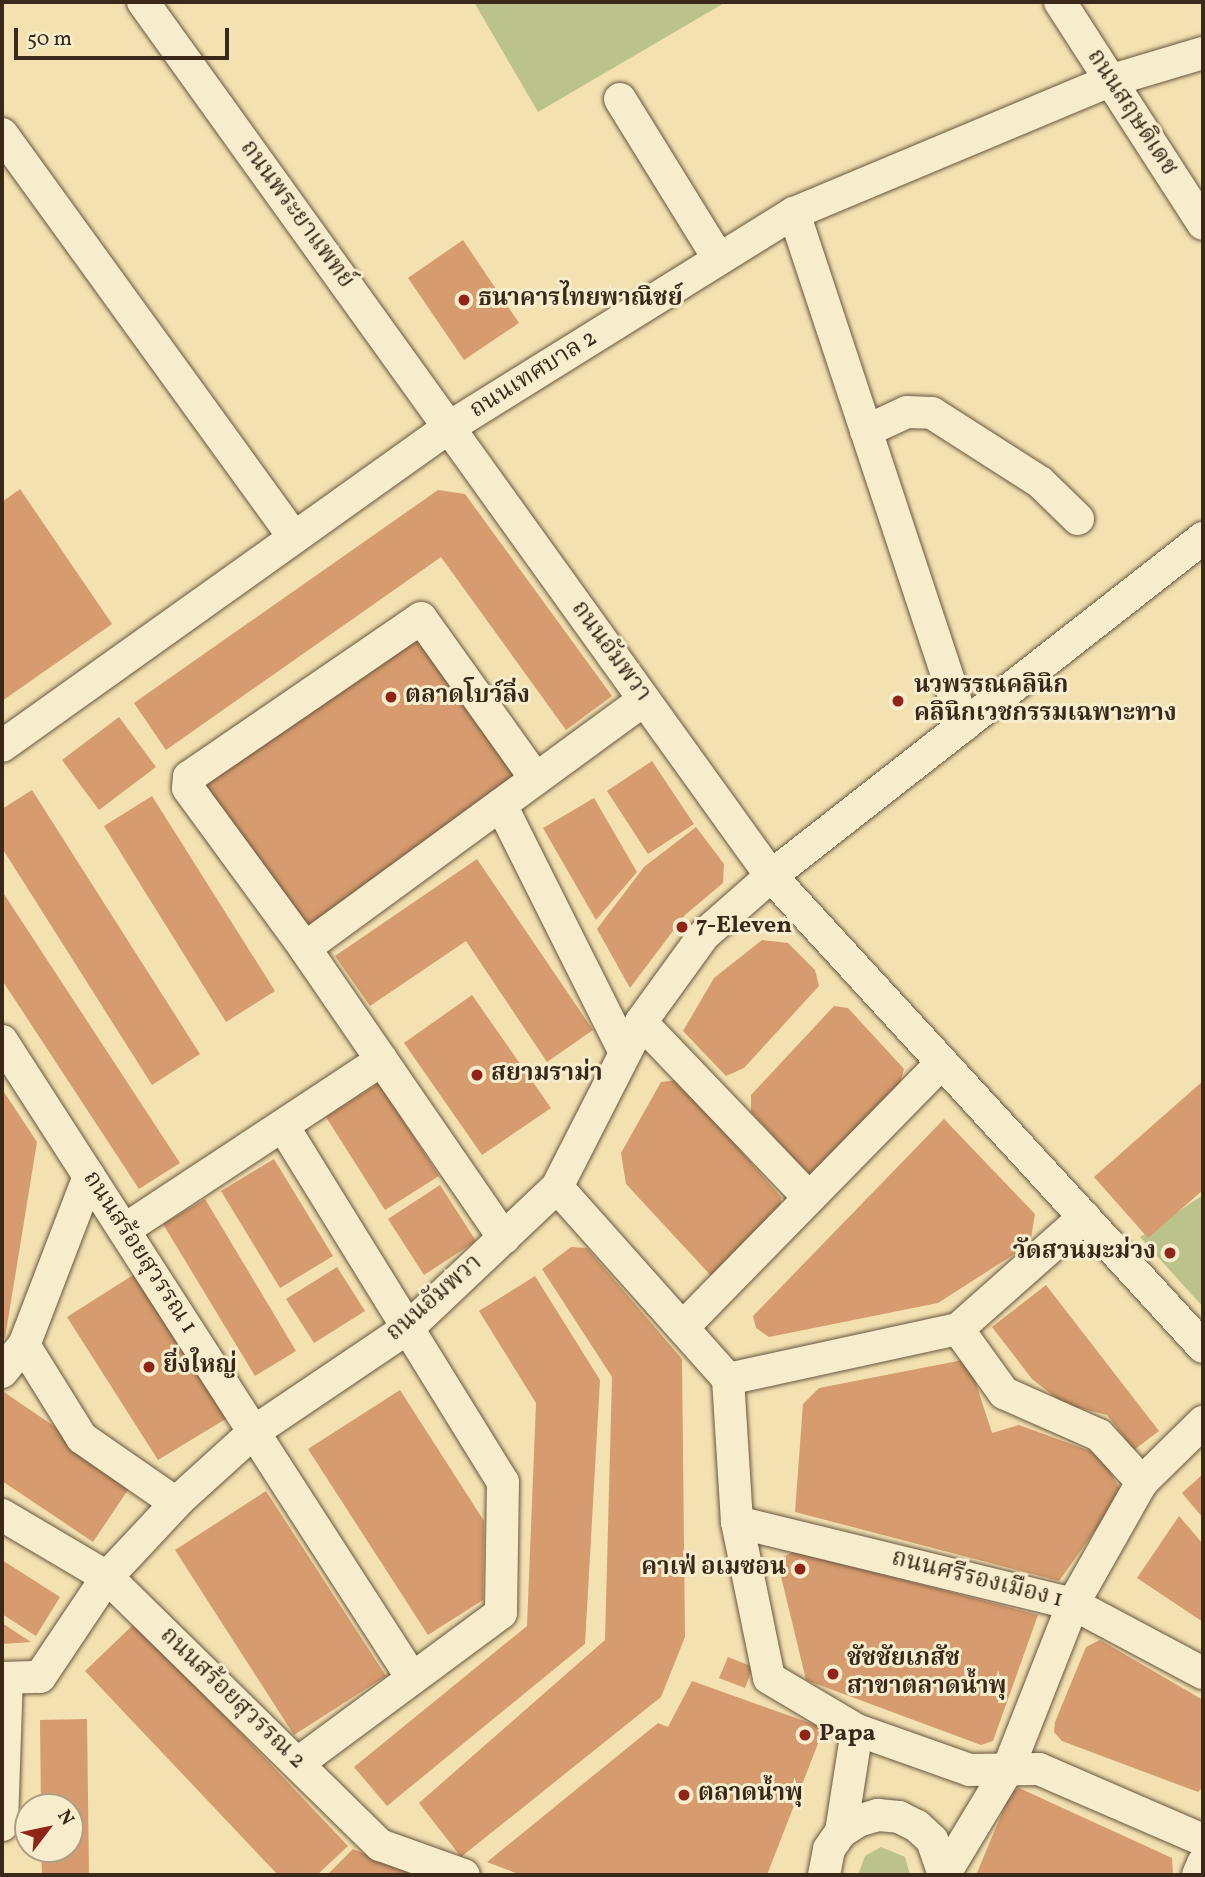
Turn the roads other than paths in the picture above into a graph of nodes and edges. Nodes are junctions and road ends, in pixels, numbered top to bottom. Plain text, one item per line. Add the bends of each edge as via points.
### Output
1 (143, 2) edge
2 (1060, 2) edge
3 (1203, 53) edge
4 (1109, 81) junction
5 (620, 99) dead end
6 (2, 134) edge
7 (794, 212) junction
8 (1203, 224) edge
9 (719, 259) junction
10 (449, 428) junction
11 (866, 430) junction
12 (1079, 519) dead end
13 (295, 538) junction
14 (1203, 538) edge
15 (644, 700) junction
16 (964, 726) junction
17 (2, 746) edge
18 (535, 778) junction
19 (501, 805) junction
20 (771, 876) junction
21 (305, 948) junction
22 (641, 1022) junction
23 (2, 1041) edge
24 (625, 1053) junction
25 (382, 1060) junction
26 (942, 1063) junction
27 (283, 1126) junction
28 (89, 1176) junction
29 (558, 1187) junction
30 (809, 1198) junction
31 (1084, 1217) junction
32 (124, 1230) junction
33 (504, 1238) junction
34 (685, 1325) junction
35 (409, 1327) junction
36 (958, 1329) junction
37 (24, 1345) junction
38 (1203, 1347) edge
39 (2, 1372) edge
40 (728, 1379) junction
41 (1203, 1422) edge
42 (255, 1431) junction
43 (1142, 1482) junction
44 (180, 1499) junction
45 (2, 1515) edge
46 (737, 1522) junction
47 (107, 1577) junction
48 (1073, 1604) junction
49 (1203, 1673) edge
50 (4, 1678) edge
51 (412, 1678) junction
52 (857, 1730) junction
53 (298, 1763) junction
54 (1008, 1769) junction
55 (2, 1825) edge
56 (841, 1832) junction
57 (1203, 1840) edge
58 (1203, 1863) edge
59 (464, 1875) edge
60 (824, 1875) edge
61 (944, 1875) edge
62 (1198, 1875) edge

1 - 10 street, ถนนพระยาแพทย์
2 - 4 street, ถนนสฤษดิเดช
3 - 4 street, ถนนเทศบาล 2
4 - 7 street, ถนนเทศบาล 2
4 - 8 street, ถนนสฤษดิเดช
5 - 9 street
6 - 13 street
7 - 9 street, ถนนเทศบาล 2
7 - 11 street
9 - 10 street, ถนนเทศบาล 2
10 - 13 street, ถนนเทศบาล 2
10 - 15 street, ถนนอัมพวา
11 - 12 street via 907,412 932,413 1010,460
11 - 16 street
13 - 17 street, ถนนเทศบาล 2
14 - 16 street, ถนนอัมพวา
15 - 18 street
15 - 20 street, ถนนอัมพวา
16 - 20 street, ถนนอัมพวา
18 - 19 street
18 - 21 street via 421,618 188,777 188,788
19 - 21 street
19 - 24 street
20 - 22 street, ถนนอัมพวา via 704,935
20 - 26 street, ถนนอัมพวา
21 - 25 street
22 - 24 street, ถนนอัมพวา
22 - 30 street
23 - 28 street, ถนนสร้อยสุวรรณ 1
24 - 29 street, ถนนอัมพวา
25 - 27 street
25 - 33 street
26 - 30 street
26 - 31 street, ถนนอัมพวา
27 - 32 street
27 - 35 street
28 - 32 street, ถนนสร้อยสุวรรณ 1
28 - 37 street
29 - 33 street, ถนนอัมพวา
29 - 34 street
30 - 34 street
31 - 36 street
31 - 38 street, ถนนอัมพวา
32 - 42 street, ถนนสร้อยสุวรรณ 1
33 - 35 street, ถนนอัมพวา
34 - 40 street
35 - 42 street, ถนนอัมพวา
35 - 51 street via 503,1482 501,1613
36 - 40 street
36 - 43 street via 1004,1393 1099,1435
37 - 39 street
37 - 44 street via 82,1438 170,1499
40 - 46 street
41 - 43 street
42 - 44 street, ถนนอัมพวา
42 - 51 street, ถนนสร้อยสุวรรณ 1
43 - 48 street
44 - 47 street, ถนนอัมพวา
45 - 47 street, ถนนสร้อยสุวรรณ 2
46 - 48 street, ถนนศรีรองเมือง 1
46 - 52 street via 769,1678
47 - 50 street, ถนนอัมพวา via 40,1677
47 - 53 street, ถนนสร้อยสุวรรณ 2
48 - 49 street, ถนนศรีรองเมือง 1
48 - 54 street
50 - 55 street
51 - 53 street
52 - 54 street via 970,1770
52 - 56 street
53 - 59 street, ถนนสร้อยสุวรรณ 2 via 380,1845
54 - 57 street via 1039,1769
54 - 61 street
56 - 60 street via 829,1849
56 - 61 street via 868,1818 899,1817 932,1840
58 - 62 street

